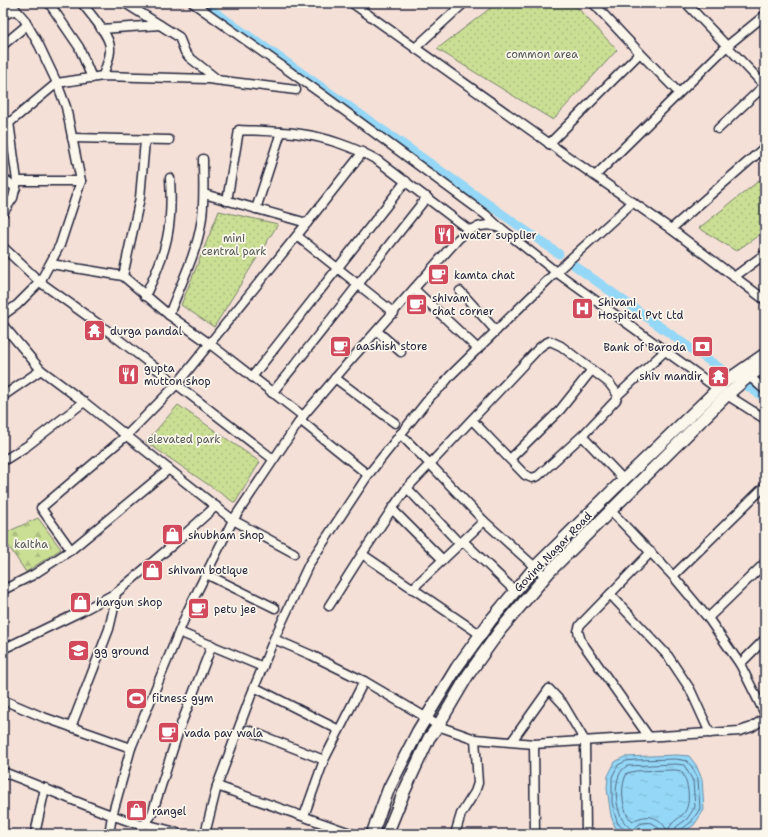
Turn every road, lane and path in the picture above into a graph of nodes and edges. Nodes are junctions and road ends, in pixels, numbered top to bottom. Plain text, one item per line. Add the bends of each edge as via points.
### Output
1 (10, 3) edge
2 (49, 3) edge
3 (82, 3) edge
4 (125, 3) edge
5 (193, 3) edge
6 (352, 3) edge
7 (464, 3) edge
8 (593, 3) edge
9 (686, 3) edge
10 (16, 10) junction
11 (3, 15) edge
12 (765, 15) edge
13 (27, 25) junction
14 (160, 25) junction
15 (101, 30) junction
16 (3, 45) edge
17 (727, 46) junction
18 (415, 48) junction
19 (640, 53) junction
20 (103, 76) junction
21 (92, 78) junction
22 (218, 80) junction
23 (57, 83) junction
24 (765, 86) edge
25 (296, 90) dead end
26 (679, 93) junction
27 (6, 125) edge
28 (718, 129) dead end
29 (280, 132) junction
30 (72, 138) junction
31 (145, 140) junction
32 (169, 140) dead end
33 (549, 144) junction
34 (765, 148) edge
35 (363, 152) junction
36 (203, 159) dead end
37 (594, 176) junction
38 (3, 178) edge
39 (170, 178) dead end
40 (81, 181) junction
41 (406, 181) junction
42 (17, 184) junction
43 (204, 194) junction
44 (427, 197) junction
45 (227, 201) junction
46 (633, 202) junction
47 (256, 209) junction
48 (3, 213) edge
49 (307, 223) junction
50 (501, 228) junction
51 (671, 229) junction
52 (469, 230) junction
53 (297, 236) junction
54 (3, 247) edge
55 (765, 254) edge
56 (51, 264) junction
57 (337, 269) junction
58 (556, 272) junction
59 (122, 276) junction
60 (734, 277) junction
61 (40, 282) junction
62 (357, 285) junction
63 (414, 289) junction
64 (460, 291) dead end
65 (145, 296) junction
66 (765, 300) edge
67 (394, 313) junction
68 (169, 314) junction
69 (3, 315) edge
70 (3, 325) edge
71 (377, 331) junction
72 (496, 331) junction
73 (210, 344) junction
74 (478, 349) junction
75 (665, 351) junction
76 (401, 352) dead end
77 (765, 354) edge
78 (765, 366) edge
79 (41, 370) junction
80 (591, 371) junction
81 (744, 376) junction
82 (252, 377) junction
83 (335, 378) junction
84 (177, 384) junction
85 (726, 388) junction
86 (765, 390) edge
87 (272, 393) junction
88 (618, 395) junction
89 (3, 396) edge
90 (84, 402) junction
91 (301, 418) junction
92 (765, 418) edge
93 (472, 420) junction
94 (395, 423) dead end
95 (400, 434) junction
96 (126, 436) junction
97 (582, 436) junction
98 (273, 459) junction
99 (510, 459) junction
100 (3, 461) edge
101 (430, 464) junction
102 (169, 469) junction
103 (368, 475) junction
104 (624, 480) junction
105 (765, 486) edge
106 (407, 488) junction
107 (216, 506) junction
108 (392, 508) junction
109 (611, 511) junction
110 (233, 520) junction
111 (484, 521) junction
112 (462, 543) junction
113 (71, 550) junction
114 (651, 552) junction
115 (294, 553) dead end
116 (362, 554) junction
117 (443, 560) junction
118 (765, 563) edge
119 (535, 567) junction
120 (206, 574) junction
121 (673, 576) junction
122 (546, 577) junction
123 (412, 589) junction
124 (3, 590) edge
125 (515, 591) junction
126 (116, 593) junction
127 (610, 594) junction
128 (329, 606) dead end
129 (275, 608) dead end
130 (708, 618) junction
131 (179, 632) junction
132 (481, 635) junction
133 (274, 639) junction
134 (765, 639) edge
135 (212, 645) junction
136 (3, 649) edge
137 (740, 664) junction
138 (263, 667) junction
139 (364, 681) junction
140 (254, 687) junction
141 (3, 700) edge
142 (765, 714) edge
143 (427, 718) junction
144 (765, 718) edge
145 (438, 726) junction
146 (71, 727) junction
147 (248, 730) dead end
148 (339, 730) junction
149 (710, 733) junction
150 (649, 737) junction
151 (475, 739) junction
152 (512, 741) junction
153 (585, 741) junction
154 (534, 744) junction
155 (131, 748) junction
156 (324, 760) junction
157 (3, 772) edge
158 (217, 786) junction
159 (45, 788) junction
160 (112, 816) junction
161 (304, 816) junction
162 (145, 824) junction
163 (176, 832) dead end
164 (35, 834) edge
165 (109, 834) edge
166 (204, 834) edge
167 (353, 834) edge
168 (372, 834) edge
169 (387, 834) edge
170 (455, 834) edge
171 (535, 834) edge
172 (586, 834) edge

1 - 10 street
2 - 21 street via 79,48
3 - 15 street
4 - 14 street
5 - 50 street via 357,119
6 - 18 street
7 - 18 street
8 - 19 street
9 - 17 street
10 - 11 street
10 - 13 street
12 - 17 street
13 - 16 street
13 - 23 street
14 - 15 street
14 - 22 street via 179,37 188,57
15 - 20 street via 109,42 110,49
17 - 24 street
17 - 26 street
18 - 33 street
19 - 26 street
19 - 33 street
20 - 21 street
20 - 22 street
21 - 23 street
22 - 25 street
23 - 27 street
23 - 30 street via 66,107
24 - 28 street
26 - 37 street
27 - 42 street
29 - 35 street via 303,134
29 - 45 street via 239,130
29 - 47 street
30 - 31 street
30 - 40 street
31 - 32 street
31 - 59 street via 140,198
33 - 37 street
34 - 51 street
35 - 41 street
35 - 49 street
36 - 43 street
37 - 46 street
38 - 42 street
39 - 65 street via 171,215 167,241
40 - 42 street
40 - 56 street via 60,245
41 - 44 street
41 - 57 street
42 - 48 street via 13,198
43 - 45 street
43 - 68 street via 202,223 196,245
44 - 52 street
44 - 62 street
45 - 47 street
46 - 51 street
46 - 58 street
47 - 49 street
49 - 53 street
50 - 52 street via 489,225
50 - 58 street
51 - 60 street
52 - 63 street
53 - 57 street
53 - 73 street
54 - 61 street
55 - 60 street
56 - 59 street
56 - 61 street
57 - 62 street
57 - 82 street
58 - 72 street
58 - 75 street
59 - 65 street
60 - 66 street
61 - 69 street
61 - 84 street
62 - 67 street
62 - 87 street
63 - 67 street
63 - 74 street
64 - 72 street
65 - 68 street
67 - 71 street
68 - 73 street
70 - 79 street
71 - 76 street
71 - 83 street
72 - 74 street
73 - 82 street
73 - 84 street
74 - 95 street via 431,396
75 - 85 street
75 - 88 street
77 - 81 main road
78 - 81 main road
79 - 89 street
79 - 90 street
80 - 88 street via 609,383
80 - 93 street via 561,346 550,342 544,344
80 - 99 street via 560,410
81 - 85 main road
81 - 86 street
82 - 87 street
83 - 91 street
83 - 94 street
84 - 96 street
84 - 98 street
85 - 92 street
85 - 104 main road, Govind Nagar Road
85 - 109 main road, Govind Nagar Road
87 - 91 street
88 - 97 street
90 - 96 street
90 - 100 street via 27,446
91 - 98 street
91 - 103 street
93 - 99 street
93 - 101 street
95 - 101 street
95 - 103 street
96 - 102 street
96 - 113 street via 41,508
97 - 99 street via 538,476 532,478 525,475
97 - 104 street
98 - 110 street
101 - 106 street
101 - 111 street
102 - 107 street
102 - 113 street
103 - 133 street via 309,564
104 - 119 main road, Govind Nagar Road
105 - 121 street
106 - 108 street
106 - 112 street
107 - 110 street
107 - 126 street
108 - 116 street
108 - 117 street
109 - 114 street
109 - 122 main road, Govind Nagar Road
110 - 115 street
110 - 120 street
111 - 112 street
111 - 119 street
112 - 117 street
112 - 125 street
113 - 124 street via 33,575
114 - 121 street
114 - 127 street
116 - 123 street
116 - 128 street
117 - 123 street
118 - 130 street
119 - 122 street
119 - 125 main road, Govind Nagar Road
120 - 129 street
120 - 131 street
121 - 130 street
122 - 145 main road, Govind Nagar Road via 501,629 468,675
123 - 132 street
125 - 132 main road, Govind Nagar Road
126 - 136 street
126 - 146 street via 109,629
127 - 149 street via 668,656 690,689
127 - 150 street via 580,625 578,631 581,641
130 - 137 street
131 - 135 street
131 - 155 street
132 - 143 main road, Govind Nagar Road via 457,667
133 - 138 street
133 - 139 street
134 - 137 street
135 - 138 street
135 - 162 street via 180,727 152,814
137 - 142 street
138 - 140 street
139 - 143 street
139 - 148 street
140 - 148 street
140 - 158 street
141 - 146 street
143 - 145 street
143 - 168 main road, Govind Nagar Road via 389,788
144 - 149 street via 740,731
145 - 151 street
145 - 169 main road, Govind Nagar Road via 426,744
146 - 155 street
147 - 156 street
148 - 156 street
149 - 150 street
150 - 153 street
151 - 152 street
151 - 170 street via 478,783 461,814
152 - 153 street via 549,689 563,704
152 - 154 street
153 - 154 street
153 - 172 street
154 - 171 street
155 - 160 street
156 - 161 street
157 - 159 street
158 - 161 street
158 - 166 street
159 - 160 street
159 - 164 street
160 - 162 street
160 - 165 street
161 - 167 street
162 - 163 street

